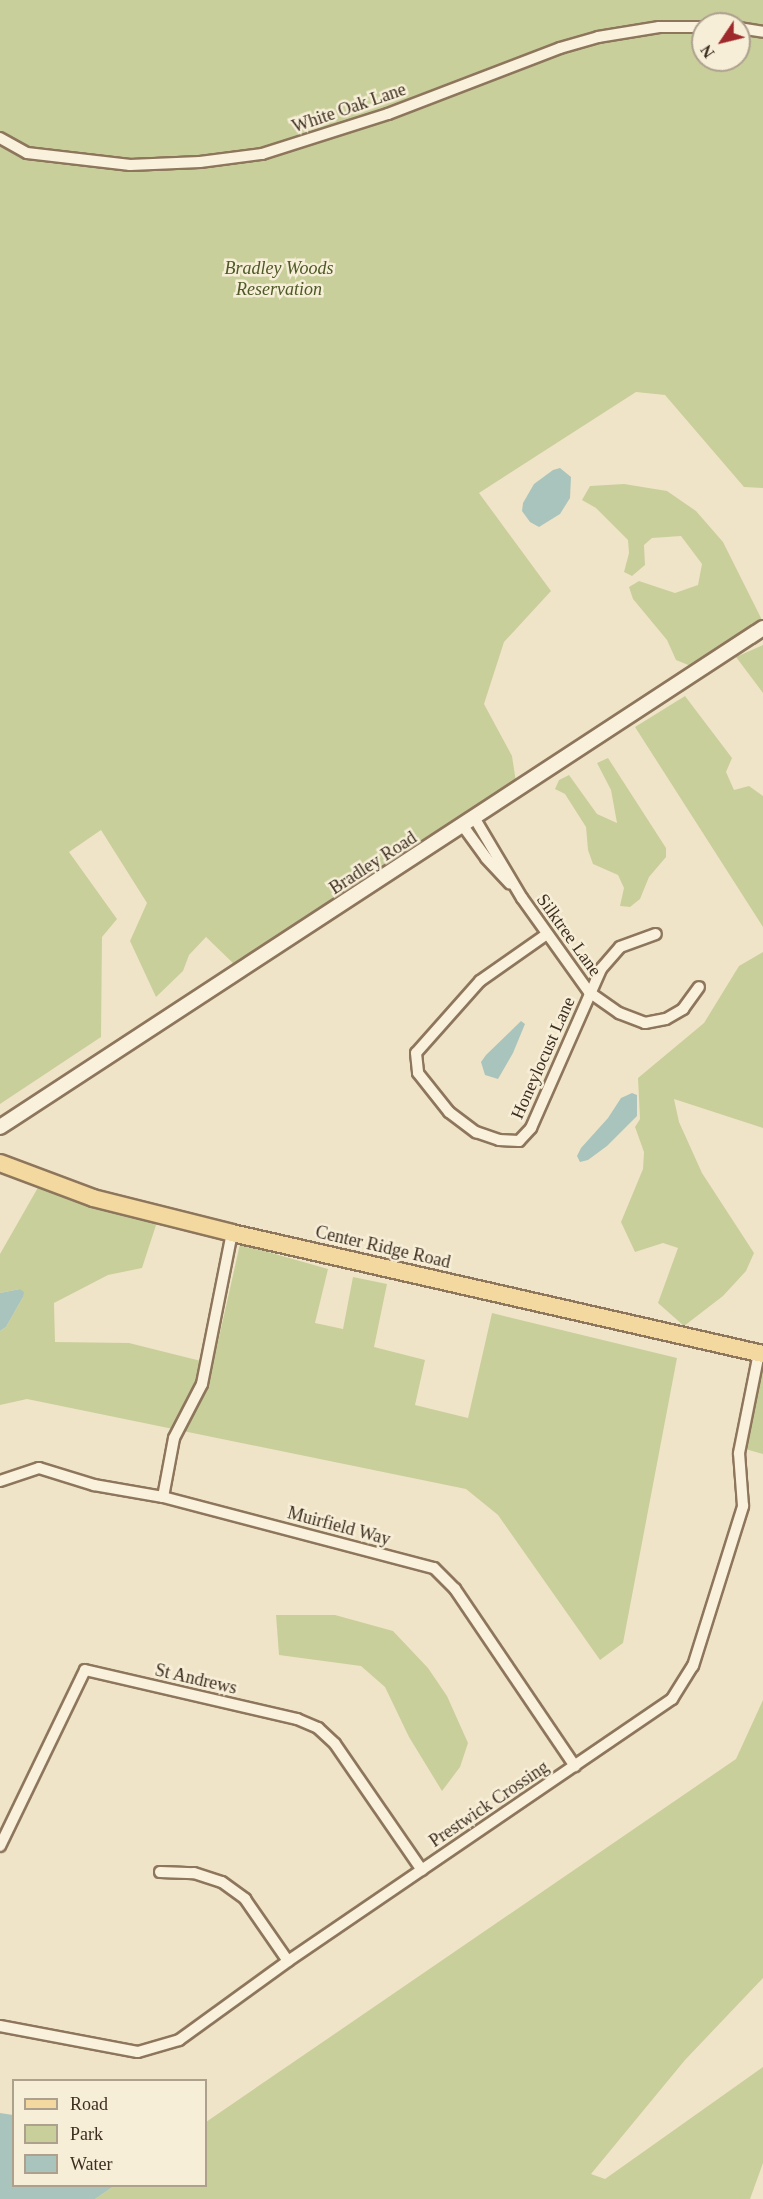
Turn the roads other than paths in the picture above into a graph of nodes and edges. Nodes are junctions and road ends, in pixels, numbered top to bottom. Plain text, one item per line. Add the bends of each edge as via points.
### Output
1 (691, 27) edge
2 (0, 138) edge
3 (763, 628) edge
4 (469, 822) junction
5 (547, 934) junction
6 (656, 934) dead end
7 (699, 987) dead end
8 (589, 992) junction
9 (0, 1127) edge
10 (0, 1163) edge
11 (232, 1233) junction
12 (761, 1353) edge
13 (0, 1481) edge
14 (163, 1497) junction
15 (575, 1766) junction
16 (0, 1846) edge
17 (422, 1870) junction
18 (160, 1872) dead end
19 (288, 1961) junction
20 (0, 2026) edge

1 - 2 street, White Oak Lane via 660,27 560,48 388,114 262,154 130,165 27,153
3 - 4 street, Bradley Road
4 - 5 street, Silktree Lane via 486,858 522,898
4 - 9 street, Bradley Road
5 - 8 street, Silktree Lane
5 - 8 street, Honeylocust Lane via 480,981 416,1053 418,1072 449,1112 476,1132 499,1140 519,1141 525,1136
6 - 8 street, Honeylocust Lane via 620,947 601,969
7 - 8 street, Silktree Lane via 683,1009 645,1023 619,1013
10 - 11 main road, Center Ridge Road via 93,1198
11 - 12 main road, Center Ridge Road
11 - 14 street via 202,1384 174,1438
12 - 15 street, Prestwick Crossing via 739,1453 743,1506 693,1666 672,1699
13 - 14 street, Muirfield Way via 39,1468 94,1485
14 - 15 street, Muirfield Way via 434,1568 455,1589
15 - 17 street, Prestwick Crossing
16 - 17 street, St Andrews via 85,1670 297,1719 318,1728 335,1744
17 - 19 street, Prestwick Crossing
18 - 19 street via 194,1873 222,1882 245,1899
19 - 20 street, Prestwick Crossing via 178,2040 138,2052

